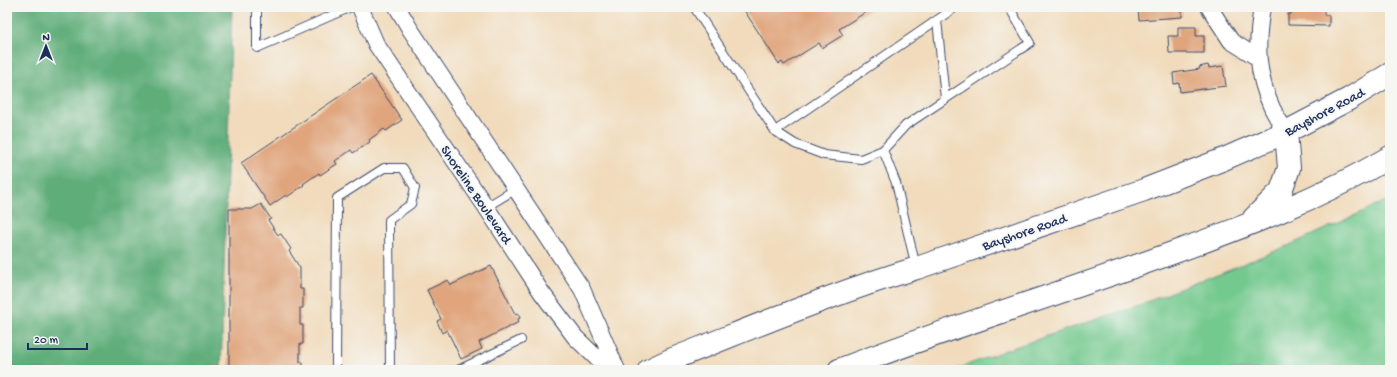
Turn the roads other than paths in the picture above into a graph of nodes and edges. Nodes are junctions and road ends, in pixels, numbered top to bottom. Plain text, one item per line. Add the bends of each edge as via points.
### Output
1 (257, 7) edge
2 (351, 7) edge
3 (360, 7) edge
4 (397, 7) edge
5 (694, 7) edge
6 (956, 7) edge
7 (1009, 7) edge
8 (1209, 7) edge
9 (1262, 7) edge
10 (937, 20) junction
11 (1258, 58) junction
12 (1390, 74) edge
13 (946, 98) junction
14 (775, 131) junction
15 (1286, 132) junction
16 (883, 150) junction
17 (1390, 157) edge
18 (516, 189) junction
19 (486, 207) junction
20 (1246, 226) junction
21 (917, 268) junction
22 (521, 340) dead end
23 (336, 370) edge
24 (390, 370) edge
25 (458, 370) edge
26 (609, 370) edge
27 (617, 370) edge
28 (649, 370) edge
29 (839, 370) edge

1 - 2 lane via 258,48
3 - 19 street, Shoreline Boulevard via 376,44
4 - 18 street
5 - 14 lane
6 - 10 lane
7 - 13 lane via 1030,44
8 - 11 street via 1231,41
9 - 11 street via 1258,29
10 - 13 lane
10 - 14 lane
11 - 15 street via 1262,83 1272,109
12 - 15 main road, Bayshore Road
13 - 16 lane via 906,125
14 - 16 lane via 795,144 824,155 860,159
15 - 20 main road via 1289,168 1281,191
15 - 21 main road, Bayshore Road via 1144,190
16 - 21 lane via 896,183
17 - 20 main road via 1320,195
18 - 19 lane
18 - 27 street via 582,289
19 - 26 street, Shoreline Boulevard via 552,306 576,337
20 - 29 main road via 1112,276 882,353
21 - 28 main road, Bayshore Road via 802,308
22 - 25 lane
23 - 24 lane via 337,198 384,168 403,168 415,188 412,204 389,220

